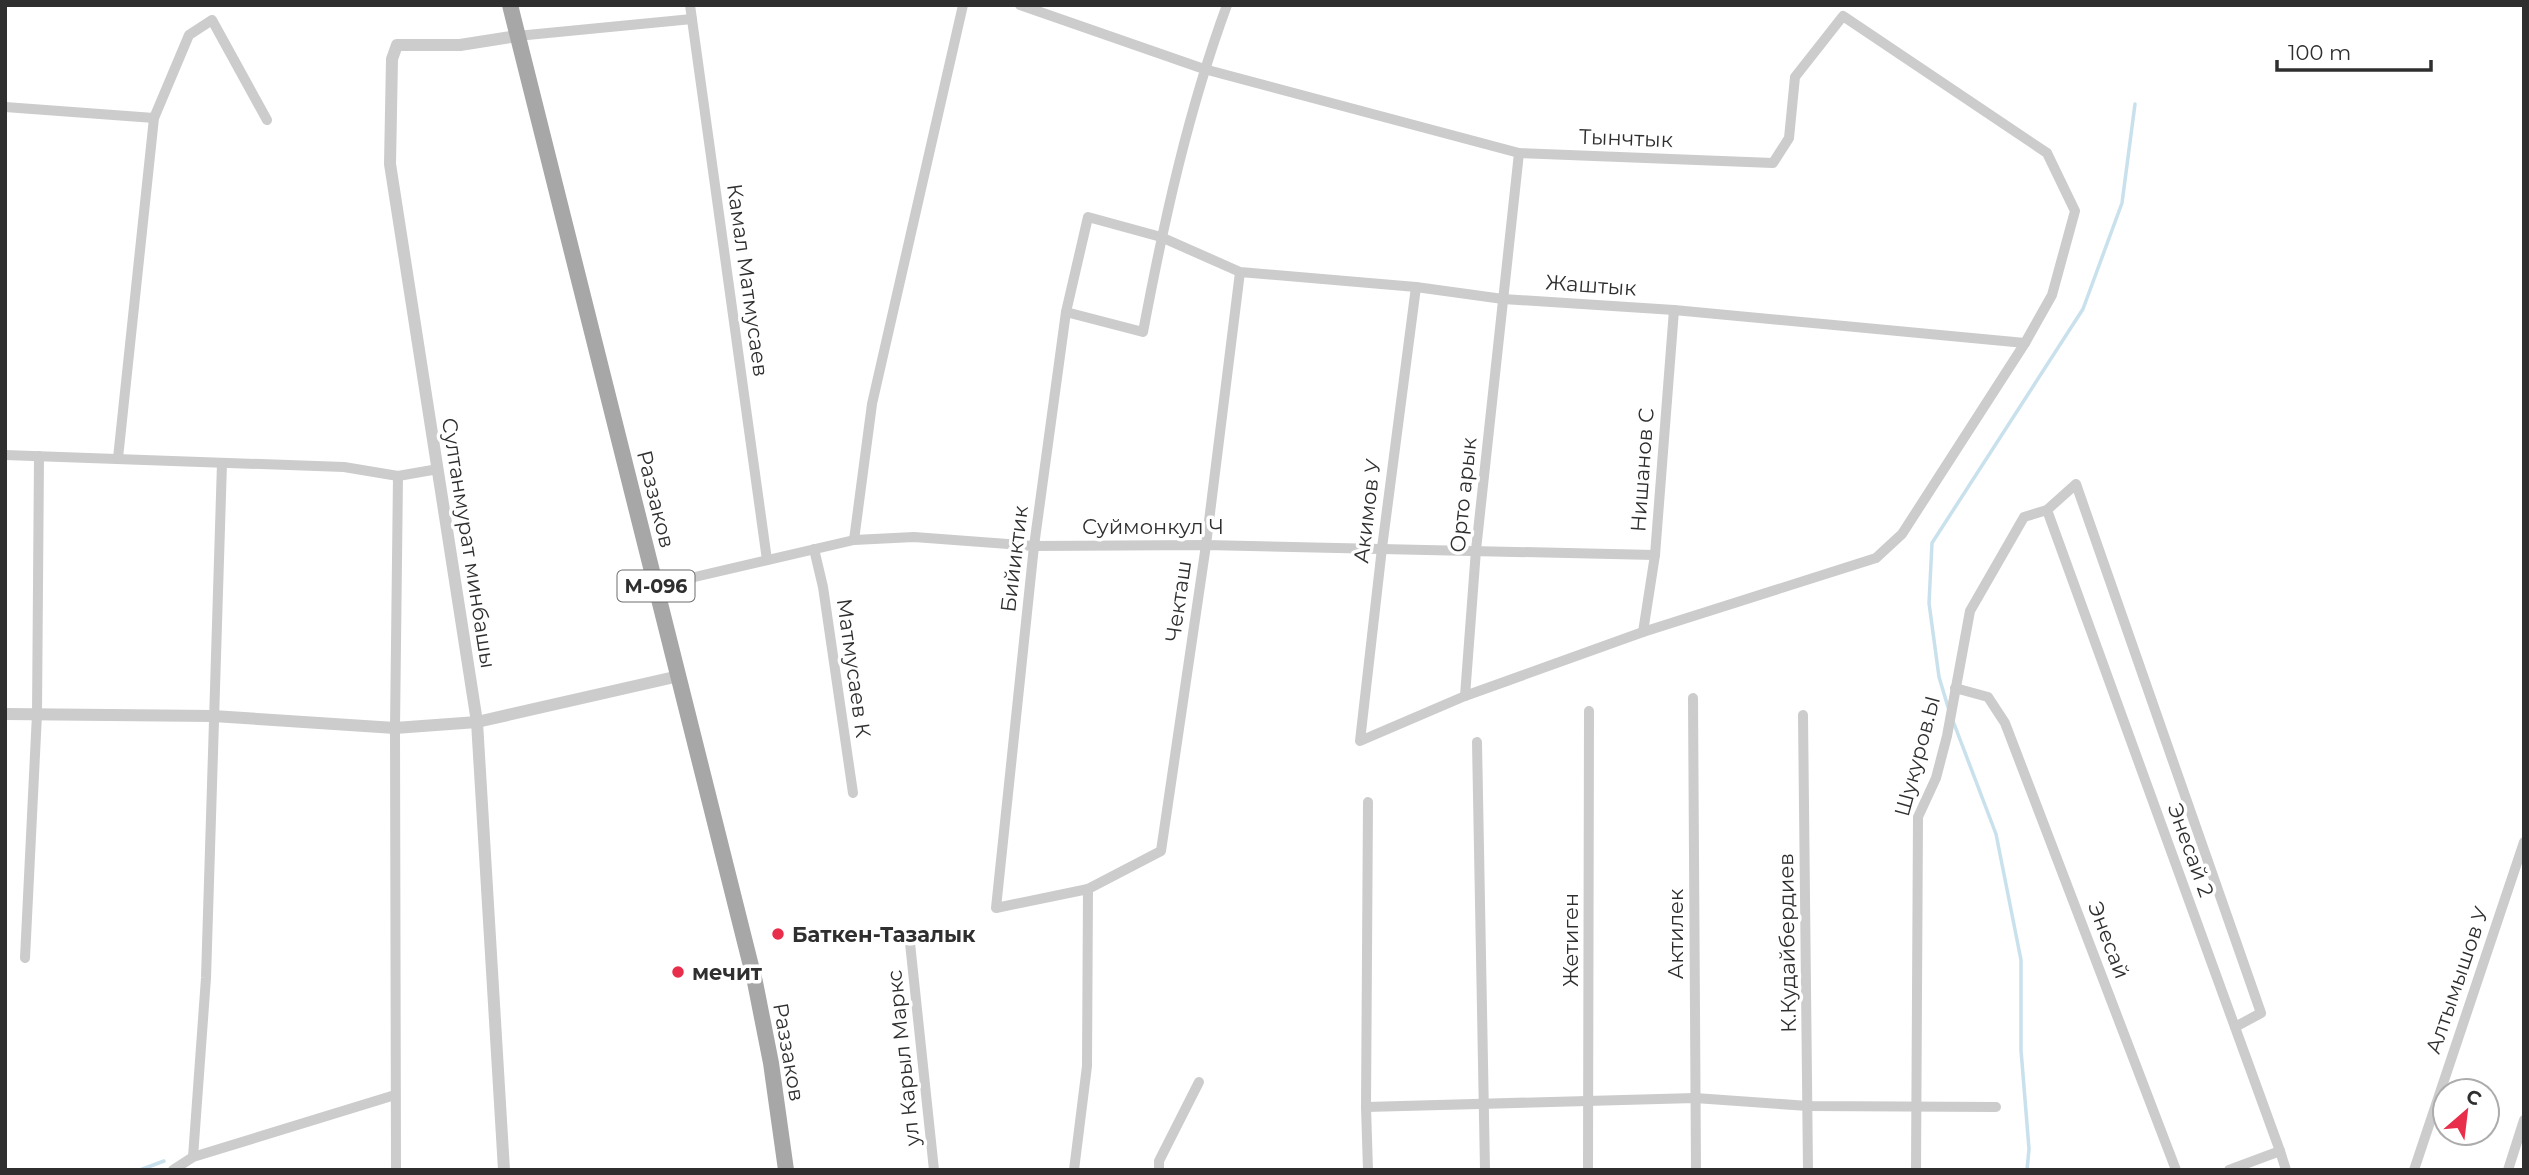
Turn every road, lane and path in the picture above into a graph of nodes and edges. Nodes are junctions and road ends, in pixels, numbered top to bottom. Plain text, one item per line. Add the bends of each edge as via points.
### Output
1 (510, 5) edge
2 (690, 5) edge
3 (963, 5) edge
4 (1020, 5) edge
5 (1227, 5) edge
6 (692, 19) junction
7 (517, 36) junction
8 (1204, 69) junction
9 (5, 107) edge
10 (155, 118) junction
11 (267, 120) dead end
12 (1519, 152) junction
13 (1088, 217) joint
14 (1161, 237) junction
15 (1240, 272) junction
16 (1416, 287) junction
17 (1503, 299) junction
18 (1674, 310) junction
19 (1066, 312) junction
20 (2025, 343) junction
21 (5, 456) edge
22 (39, 456) junction
23 (118, 458) junction
24 (222, 463) junction
25 (438, 469) junction
26 (398, 476) junction
27 (2047, 510) junction
28 (854, 540) junction
29 (1034, 545) junction
30 (1206, 545) junction
31 (1382, 548) junction
32 (814, 549) junction
33 (1476, 550) junction
34 (1655, 555) junction
35 (767, 560) junction
36 (656, 586) junction
37 (1643, 632) junction
38 (679, 676) junction
39 (1955, 688) junction
40 (1465, 696) junction
41 (1693, 698) dead end
42 (1589, 710) dead end
43 (5, 714) edge
44 (37, 714) junction
45 (214, 716) junction
46 (1803, 716) dead end
47 (477, 722) junction
48 (396, 728) junction
49 (1477, 742) dead end
50 (853, 793) dead end
51 (1368, 802) dead end
52 (2524, 842) edge
53 (1088, 889) junction
54 (910, 943) dead end
55 (25, 958) dead end
56 (2235, 1027) junction
57 (1199, 1082) dead end
58 (395, 1095) junction
59 (1695, 1098) junction
60 (1589, 1100) junction
61 (1483, 1103) junction
62 (1808, 1106) junction
63 (1366, 1107) junction
64 (1915, 1107) junction
65 (1996, 1107) dead end
66 (2524, 1120) edge
67 (2280, 1152) junction
68 (193, 1157) junction
69 (173, 1170) edge
70 (396, 1170) edge
71 (504, 1170) edge
72 (786, 1170) edge
73 (934, 1170) edge
74 (1074, 1170) edge
75 (1159, 1170) edge
76 (1368, 1170) edge
77 (1485, 1170) edge
78 (1588, 1170) edge
79 (1696, 1170) edge
80 (1808, 1170) edge
81 (1916, 1170) edge
82 (2176, 1170) edge
83 (2229, 1170) edge
84 (2286, 1170) edge
85 (2414, 1170) edge
86 (2508, 1170) edge

1 - 7 main road, Раззаков / М-096
2 - 6 street, Камал Матмусаев
3 - 28 street via 872,404
4 - 8 street, Тынчтык
5 - 8 street
6 - 7 street
6 - 35 street, Камал Матмусаев
7 - 25 street, Султанмурат минбашы via 460,45 397,45 392,59 390,163
7 - 36 main road, Раззаков / М-096
8 - 12 street, Тынчтык
8 - 14 street
9 - 10 street
10 - 11 street via 188,36 212,20
10 - 23 street
12 - 17 street, Орто арык
12 - 20 street, Тынчтык via 1773,163 1789,138 1795,77 1843,16 2047,153 2075,211 2052,295
13 - 14 street, Жаштык
13 - 19 street, Бийиктик
14 - 15 street, Жаштык
14 - 19 street via 1143,332
15 - 16 street, Жаштык
15 - 30 street, Чекташ
16 - 17 street, Жаштык
16 - 31 street, Акимов У
17 - 18 street, Жаштык
17 - 33 street, Орто арык
18 - 20 street, Жаштык
18 - 34 street, Нишанов С
19 - 29 street, Бийиктик
20 - 37 street via 1902,534 1876,558
21 - 22 street
22 - 23 street
22 - 44 street
23 - 24 street
24 - 26 street via 344,467
24 - 45 street
25 - 26 street
25 - 47 street, Султанмурат минбашы
26 - 48 street
27 - 39 street, Шукуров.Ы via 2024,517 1970,611
27 - 56 street, Энесай 2
27 - 56 street, Шукуров.Ы via 2076,484 2261,1013
28 - 29 street, Суймонкул Ч via 914,537
28 - 32 street, Суймонкул Ч
29 - 30 street, Суймонкул Ч
29 - 53 street, Бийиктик via 996,908
30 - 31 street, Суймонкул Ч
30 - 53 street, Чекташ via 1161,852
31 - 33 street, Суймонкул Ч
31 - 40 street, Акимов У via 1360,741
32 - 35 street, Суймонкул Ч
32 - 50 street, Матмусаев К
33 - 34 street, Суймонкул Ч
33 - 40 street, Орто арык
34 - 37 street, Нишанов С
35 - 36 street, Суймонкул Ч
36 - 38 main road, Раззаков / М-096
37 - 40 street
38 - 47 street
38 - 72 main road, Раззаков / М-096 via 755,982
39 - 64 street, Шукуров.Ы via 1936,778 1917,817
39 - 82 street, Энесай via 1988,697 2006,723
41 - 59 street, Актилек
42 - 60 street, Жетиген
43 - 44 street
44 - 45 street
44 - 55 street
45 - 48 street
45 - 68 street via 206,978
46 - 62 street, К.Кудайбердиев
47 - 48 street
47 - 71 street, Султанмурат минбашы
48 - 58 street
49 - 61 street
51 - 63 street
52 - 85 street, Алтымышов У
53 - 74 street via 1087,1066
54 - 73 street, ул Карыл Маркс
56 - 67 street, Энесай 2
57 - 75 street via 1159,1161
58 - 68 street
58 - 70 street
59 - 60 street
59 - 62 street
59 - 79 street, Актилек
60 - 61 street
60 - 78 street, Жетиген
61 - 63 street
61 - 77 street
62 - 64 street
62 - 80 street, К.Кудайбердиев
63 - 76 street
64 - 65 street
64 - 81 street, Шукуров.Ы
66 - 86 street
67 - 83 street
67 - 84 street, Энесай 2
68 - 69 street

